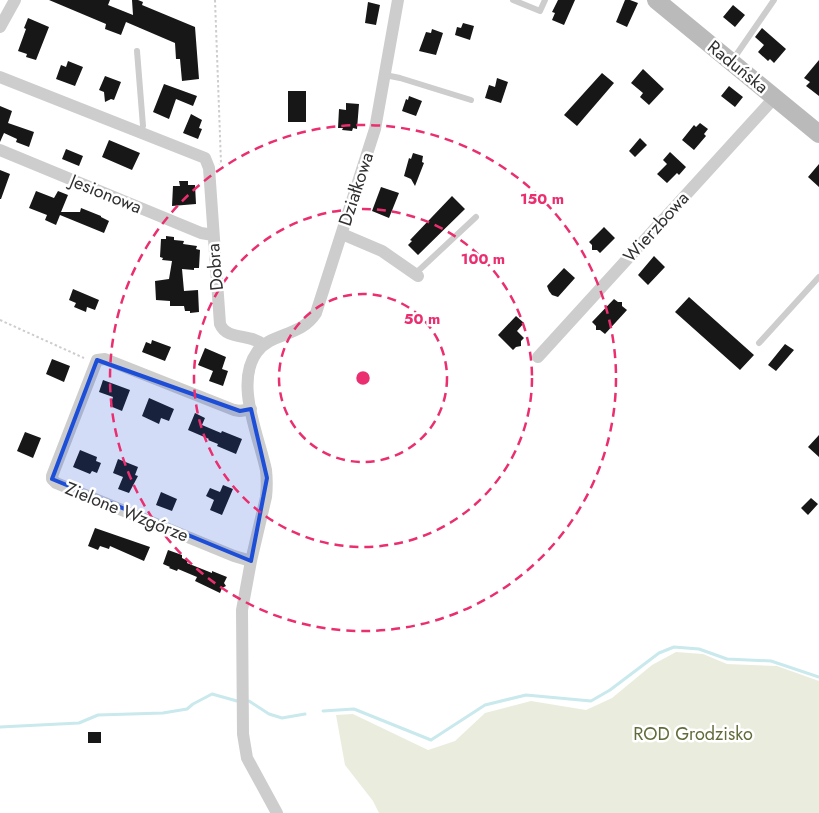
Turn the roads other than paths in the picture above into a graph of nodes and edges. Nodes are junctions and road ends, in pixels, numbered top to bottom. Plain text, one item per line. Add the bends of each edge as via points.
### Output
1 (15, 0) edge
2 (398, 0) edge
3 (513, 0) edge
4 (545, 0) edge
5 (656, 0) edge
6 (774, 0) edge
7 (0, 27) edge
8 (137, 51) dead end
9 (731, 62) junction
10 (385, 75) junction
11 (0, 77) edge
12 (775, 97) junction
13 (471, 100) dead end
14 (141, 132) junction
15 (819, 134) edge
16 (0, 150) edge
17 (476, 218) dead end
18 (342, 234) junction
19 (213, 235) junction
20 (417, 274) joint
21 (819, 277) edge
22 (759, 344) dead end
23 (263, 345) junction
24 (538, 357) dead end
25 (251, 409) junction
26 (251, 561) junction
27 (277, 813) edge

1 - 7 street
2 - 10 street, Działkowa
3 - 4 lane via 540,11
5 - 9 street, Raduńska
6 - 9 lane
8 - 14 lane
9 - 12 street, Raduńska
10 - 13 lane
10 - 18 street, Działkowa via 375,129
11 - 14 street
12 - 15 street, Raduńska
12 - 24 street, Wierzbowa
14 - 19 street, Dobra via 202,156 207,161
16 - 19 street, Jesionowa via 201,233
17 - 20 lane
18 - 20 street via 382,251
18 - 23 street, Działkowa via 312,319 305,326
19 - 23 street, Dobra via 220,324 230,334 254,339
21 - 22 lane
23 - 25 street via 252,359 248,372
25 - 26 street via 267,487
25 - 26 street, Zielone Wzgórze via 234,410 105,359 97,360 52,479
26 - 27 street via 242,610 243,734 247,758

